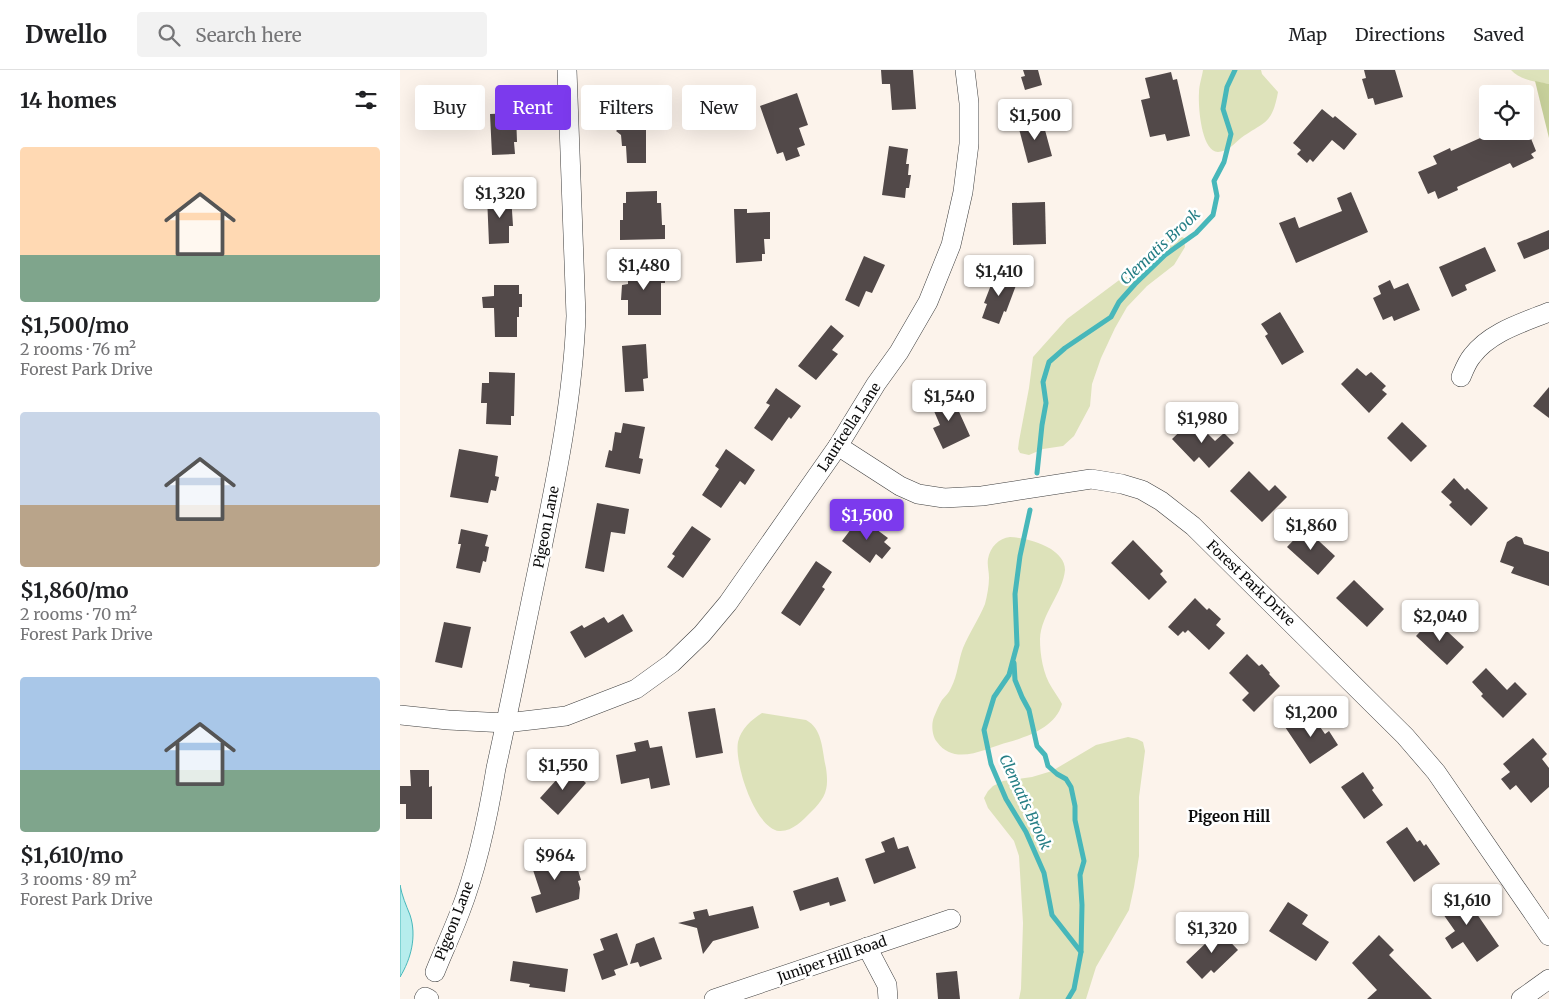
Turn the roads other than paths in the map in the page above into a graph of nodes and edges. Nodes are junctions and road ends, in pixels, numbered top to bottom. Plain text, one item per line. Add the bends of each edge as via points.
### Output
1 (567, 70) edge
2 (965, 70) edge
3 (1549, 312) edge
4 (1461, 377) dead end
5 (838, 446) junction
6 (400, 715) edge
7 (506, 723) junction
8 (951, 919) dead end
9 (1549, 936) edge
10 (868, 946) junction
11 (435, 972) dead end
12 (1549, 979) edge
13 (714, 999) edge
14 (888, 999) edge
15 (1521, 999) edge

1 - 7 street, Pigeon Lane via 574,226 575,352 555,485
2 - 5 street, Lauricella Lane via 969,144 964,192 951,245 923,310
3 - 4 street via 1503,331 1486,342 1471,356
5 - 7 street, Lauricella Lane via 728,603 672,663 636,689 566,716
5 - 9 street, Forest Park Drive via 918,494 944,498 982,496 1091,480 1122,484 1161,501 1193,526 1405,736 1436,772
6 - 7 street, Lauricella Lane
7 - 11 street, Pigeon Lane via 477,859 460,912
8 - 10 street, Juniper Hill Road
10 - 13 street, Juniper Hill Road
10 - 14 street via 886,985
12 - 15 street

